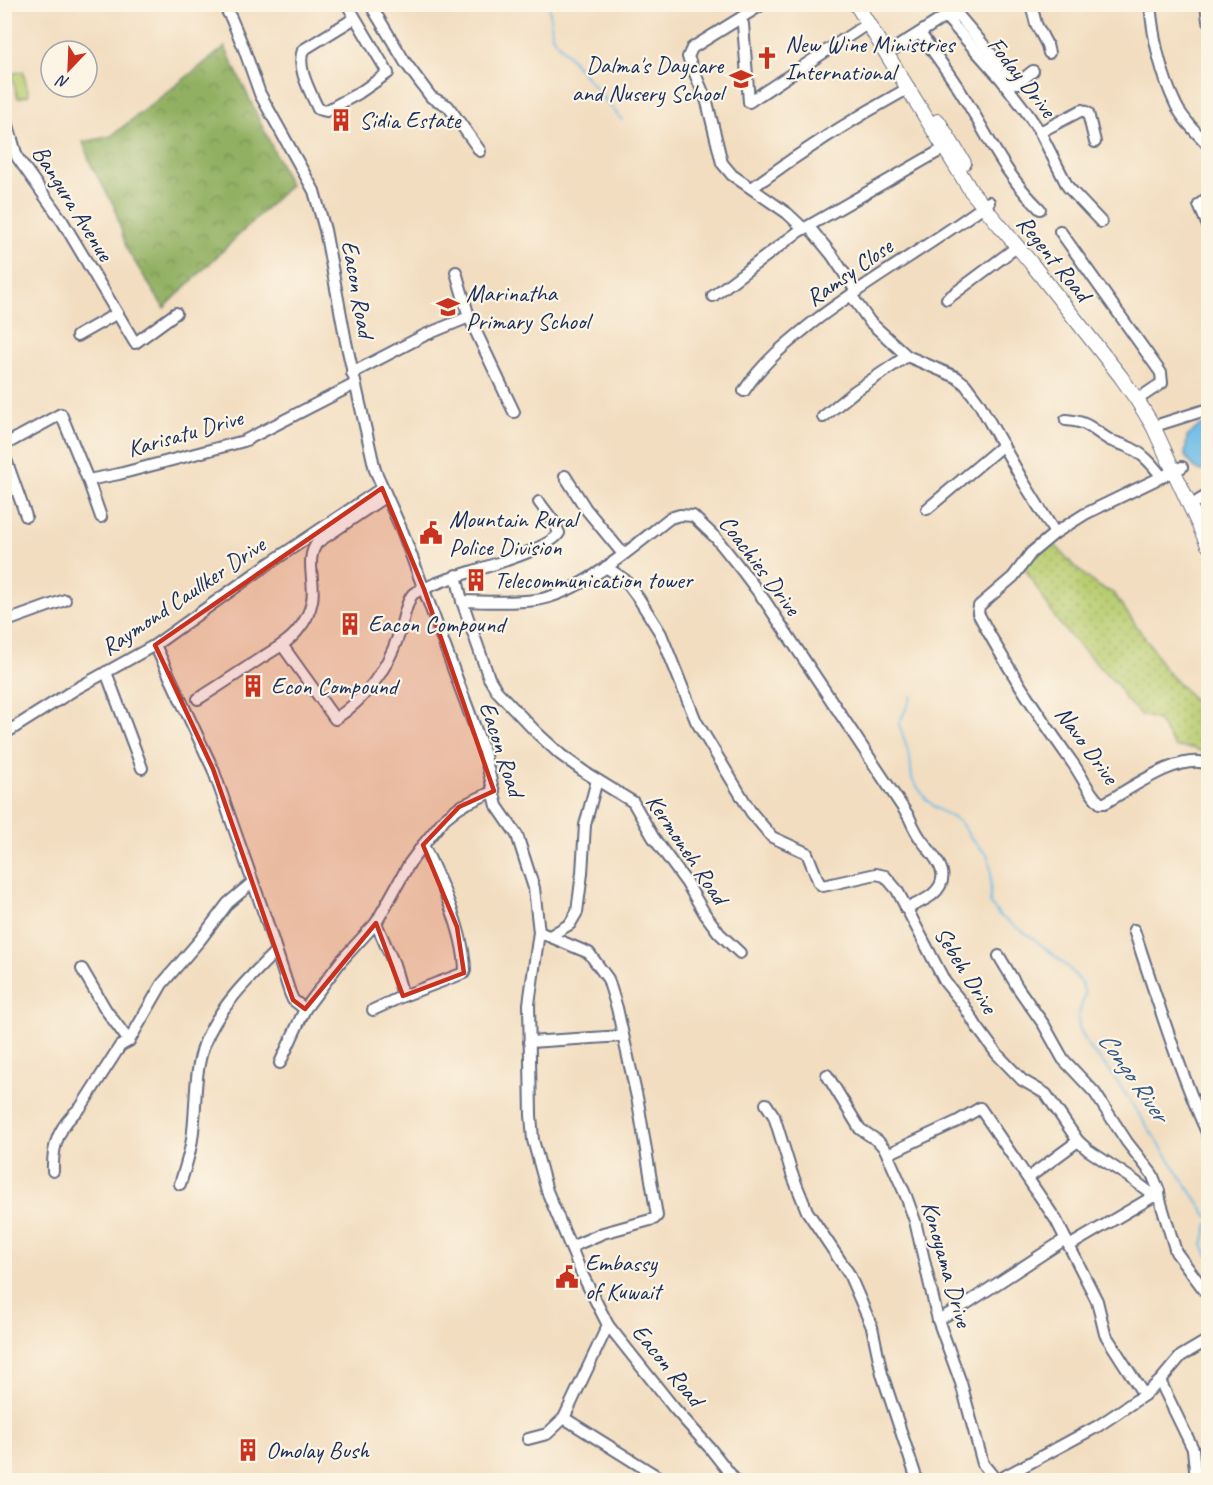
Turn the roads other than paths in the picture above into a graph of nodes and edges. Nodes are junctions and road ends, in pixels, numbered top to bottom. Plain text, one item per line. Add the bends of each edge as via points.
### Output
1 (223, 4) edge
2 (347, 4) edge
3 (370, 4) edge
4 (763, 4) edge
5 (856, 4) edge
6 (865, 4) edge
7 (1031, 4) edge
8 (1150, 4) edge
9 (1206, 4) edge
10 (946, 17) junction
11 (355, 18) junction
12 (1209, 21) edge
13 (743, 24) dead end
14 (867, 24) junction
15 (920, 33) junction
16 (889, 52) junction
17 (1049, 53) dead end
18 (1033, 71) dead end
19 (908, 88) junction
20 (4, 111) edge
21 (1040, 132) junction
22 (1095, 142) dead end
23 (1209, 145) edge
24 (948, 146) junction
25 (480, 151) dead end
26 (752, 188) junction
27 (1209, 197) edge
28 (986, 204) junction
29 (1040, 209) dead end
30 (1101, 222) dead end
31 (1209, 226) edge
32 (806, 228) junction
33 (1060, 231) dead end
34 (1018, 246) junction
35 (456, 272) dead end
36 (1055, 287) junction
37 (853, 293) junction
38 (713, 296) dead end
39 (947, 298) dead end
40 (1074, 312) junction
41 (176, 313) dead end
42 (116, 314) junction
43 (469, 317) junction
44 (77, 336) dead end
45 (907, 356) junction
46 (354, 379) junction
47 (744, 391) dead end
48 (1143, 394) junction
49 (1209, 411) edge
50 (514, 412) dead end
51 (823, 417) dead end
52 (1066, 420) dead end
53 (1161, 424) junction
54 (4, 445) edge
55 (1003, 445) junction
56 (4, 454) edge
57 (1173, 472) junction
58 (565, 476) dead end
59 (88, 480) junction
60 (384, 492) junction
61 (1203, 498) edge
62 (539, 502) dead end
63 (927, 510) dead end
64 (26, 516) dead end
65 (101, 518) dead end
66 (1209, 523) edge
67 (1055, 533) junction
68 (1209, 545) edge
69 (623, 555) junction
70 (606, 567) junction
71 (456, 575) junction
72 (424, 589) junction
73 (65, 600) dead end
74 (462, 601) junction
75 (4, 622) edge
76 (155, 645) junction
77 (282, 645) junction
78 (106, 672) junction
79 (198, 699) dead end
80 (4, 734) edge
81 (1209, 764) edge
82 (142, 768) dead end
83 (597, 780) junction
84 (494, 791) junction
85 (423, 845) junction
86 (253, 882) junction
87 (906, 909) junction
88 (376, 923) junction
89 (1134, 930) dead end
90 (539, 932) junction
91 (550, 936) junction
92 (276, 951) junction
93 (740, 952) dead end
94 (999, 956) dead end
95 (82, 969) dead end
96 (403, 996) junction
97 (305, 1009) junction
98 (373, 1010) dead end
99 (623, 1036) junction
100 (129, 1041) junction
101 (529, 1042) junction
102 (280, 1063) dead end
103 (827, 1075) dead end
104 (766, 1104) dead end
105 (1209, 1135) edge
106 (1078, 1142) junction
107 (888, 1154) junction
108 (53, 1171) dead end
109 (1028, 1178) junction
110 (180, 1184) dead end
111 (1157, 1198) junction
112 (1067, 1243) junction
113 (571, 1247) junction
114 (1209, 1295) edge
115 (938, 1320) junction
116 (608, 1325) junction
117 (1209, 1340) edge
118 (1160, 1381) junction
119 (1144, 1395) junction
120 (564, 1418) junction
121 (528, 1439) dead end
122 (663, 1480) edge
123 (735, 1480) edge
124 (917, 1480) edge
125 (997, 1480) edge
126 (1196, 1480) edge

1 - 46 street, Eacon Road via 260,94 314,191
2 - 11 street
3 - 25 street via 431,97 448,106
4 - 26 street via 692,48 688,57 706,102 721,160 732,175
5 - 14 main road, Regent Road
6 - 16 main road, Regent Road
7 - 17 street
8 - 23 street via 1154,38 1175,105
9 - 12 street
10 - 15 street
10 - 18 street via 951,13 959,16 1016,83
10 - 21 street, Foday Drive via 1001,79
11 - 11 street via 388,73 322,111 300,57 303,50
13 - 14 street via 749,102
14 - 16 main road, Regent Road
15 - 16 street
15 - 29 street via 958,86 998,159
16 - 19 main road, Regent Road
16 - 24 main road, Regent Road
19 - 24 main road, Regent Road
19 - 26 street via 850,120
20 - 42 street, Bangura Avenue via 17,157 63,222
21 - 22 street via 1082,110 1088,113
21 - 30 street, Foday Drive via 1068,187
24 - 28 main road, Regent Road
24 - 32 street
26 - 32 street
27 - 31 street via 1199,206
28 - 34 main road, Regent Road
28 - 36 main road, Regent Road
28 - 37 street, Ramsy Close
32 - 37 street via 832,255
32 - 38 street
33 - 48 street via 1161,373 1162,383
34 - 36 main road, Regent Road
34 - 39 street
35 - 43 street
36 - 40 main road, Regent Road
37 - 45 street via 870,322
37 - 47 street, Ramsy Close via 778,351
40 - 48 main road, Regent Road via 1120,360
40 - 57 main road, Regent Road via 1153,426
41 - 42 street, Bangura Avenue via 137,343
42 - 44 street
43 - 46 street, Karisatu Drive via 424,335
43 - 50 street
45 - 51 street
45 - 55 street via 965,384
46 - 59 street, Karisatu Drive via 244,441
46 - 60 street, Eacon Road via 375,470
48 - 53 main road, Regent Road
49 - 53 street
52 - 57 street via 1088,424 1111,441
53 - 57 main road, Regent Road
54 - 59 street via 61,414
55 - 63 street
55 - 67 street
56 - 64 street
57 - 61 main road, Regent Road
57 - 67 street via 1084,514
57 - 68 main road, Regent Road
58 - 69 street
59 - 65 street
60 - 72 street, Eacon Road
60 - 76 street, Raymond Caullker Drive via 255,573
60 - 77 street via 314,547 311,604 297,632
61 - 66 main road, Regent Road
62 - 71 street via 559,533 555,539 522,555
67 - 81 street, Navo Drive via 1030,553 1013,577 979,606 978,613 1092,796 1105,803 1168,768 1188,762
69 - 70 street, Coachies Drive
69 - 87 street, Coachies Drive via 670,518 680,514 693,516 765,602 943,871 932,895
70 - 74 street, Coachies Drive via 566,590 537,599
70 - 87 street, Sebeh Drive via 625,580 660,634 689,707 760,825 778,841 807,853 819,883 826,886 881,874 897,890
71 - 72 street
71 - 74 street, Kermoneh Road
72 - 77 street via 411,597 398,639 377,678 350,709 335,719
72 - 84 street, Eacon Road via 484,752
73 - 75 street
74 - 83 street, Kermoneh Road via 497,691 551,747
76 - 78 street, Raymond Caullker Drive
76 - 86 street via 213,769
77 - 79 street
78 - 80 street, Raymond Caullker Drive
78 - 82 street
83 - 91 street via 585,825 577,912 570,924
83 - 93 street, Kermoneh Road via 633,802 705,914
84 - 85 street via 445,818
84 - 90 street, Eacon Road via 499,811 517,836 527,863
85 - 88 street
85 - 96 street via 457,927 465,970
86 - 92 street
86 - 100 street via 228,903 162,984
87 - 106 street, Sebeh Drive via 945,982 983,1036 1022,1080 1046,1094
88 - 96 street
88 - 97 street
89 - 105 street via 1190,1095
90 - 91 street
90 - 101 street, Eacon Road via 531,982
91 - 99 street via 589,953 606,974
92 - 97 street via 293,1000
92 - 110 street via 237,990 205,1044 197,1073 193,1137
94 - 111 street via 1063,1059 1090,1088 1152,1174 1159,1191
95 - 100 street
96 - 98 street
97 - 102 street
99 - 101 street
99 - 113 street via 657,1216
100 - 108 street via 120,1046 81,1107 56,1137
101 - 113 street, Eacon Road via 533,1140 547,1191
103 - 107 street, Konoyama Drive via 860,1129 878,1141
104 - 124 street via 777,1122 807,1211 849,1274 872,1327 885,1382
106 - 109 street
106 - 111 street, Sebeh Drive
107 - 109 street via 980,1108
107 - 115 street, Konoyama Drive via 915,1221
109 - 112 street
111 - 112 street
111 - 114 street via 1176,1252
112 - 115 street
112 - 119 street via 1097,1301 1105,1334
113 - 116 street, Eacon Road
115 - 125 street, Konoyama Drive via 962,1383 983,1464
116 - 120 street
116 - 123 street, Eacon Road
117 - 118 street via 1181,1356
118 - 119 street
118 - 126 street via 1192,1449
119 - 125 street via 1098,1426
120 - 121 street via 547,1434
120 - 122 street

